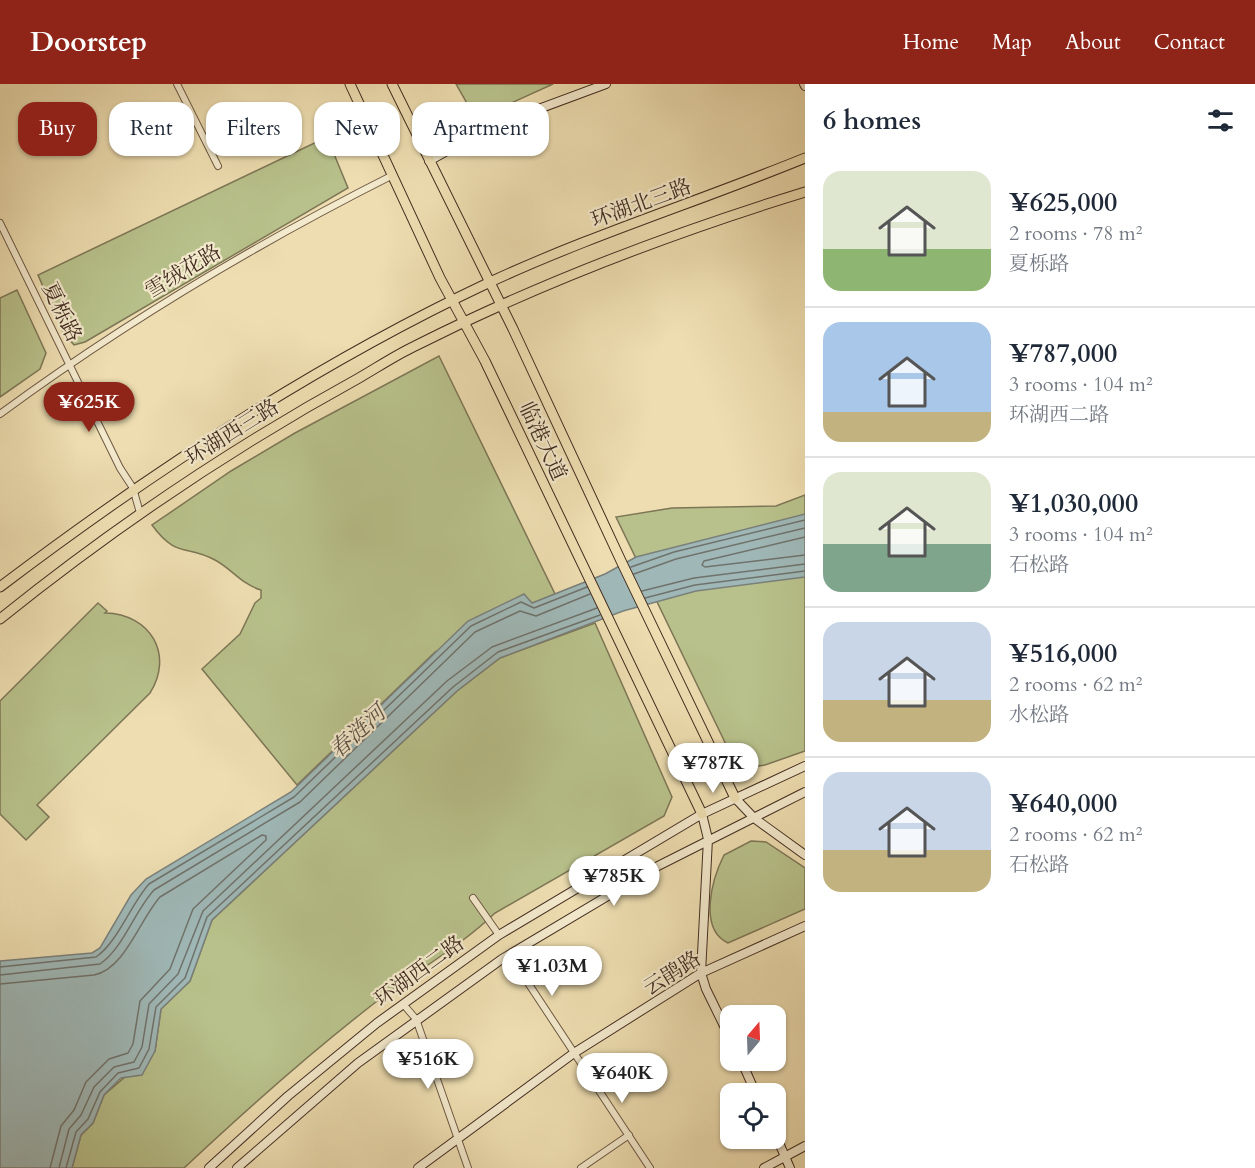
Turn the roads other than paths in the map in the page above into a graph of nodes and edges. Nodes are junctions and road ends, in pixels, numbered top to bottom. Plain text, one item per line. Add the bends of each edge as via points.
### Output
1 (177, 84) edge
2 (350, 84) edge
3 (392, 84) edge
4 (606, 84) edge
5 (805, 158) edge
6 (429, 161) junction
7 (219, 166) dead end
8 (394, 175) junction
9 (805, 192) edge
10 (0, 223) edge
11 (489, 282) junction
12 (453, 301) junction
13 (502, 306) junction
14 (464, 323) junction
15 (69, 364) junction
16 (0, 414) edge
17 (133, 488) junction
18 (140, 513) junction
19 (0, 587) edge
20 (0, 619) edge
21 (805, 766) edge
22 (805, 792) edge
23 (735, 798) junction
24 (702, 814) junction
25 (754, 818) junction
26 (708, 839) junction
27 (805, 855) edge
28 (473, 898) dead end
29 (805, 926) edge
30 (499, 936) junction
31 (509, 954) junction
32 (701, 973) junction
33 (403, 1004) junction
34 (720, 1018) edge
35 (416, 1019) junction
36 (574, 1053) junction
37 (459, 1136) junction
38 (629, 1136) junction
39 (805, 1146) edge
40 (781, 1149) edge
41 (784, 1156) junction
42 (209, 1168) edge
43 (237, 1168) edge
44 (418, 1168) edge
45 (468, 1168) edge
46 (581, 1168) edge
47 (650, 1168) edge
48 (764, 1168) edge
49 (790, 1168) edge

1 - 7 street
2 - 8 main road, 临港大道
3 - 6 main road, 临港大道
4 - 6 main road via 490,127
5 - 11 main road, 环湖北三路
6 - 11 main road, 临港大道
8 - 12 main road, 临港大道
8 - 15 street, 雪绒花路 via 245,255
9 - 13 main road, 环湖北三路 via 618,257
10 - 15 street, 夏栎路
11 - 12 main road, 环湖西三路
11 - 13 main road, 临港大道
12 - 14 main road, 临港大道
12 - 17 main road, 环湖西三路 via 297,384
13 - 14 main road, 环湖西三路
13 - 23 main road, 临港大道
14 - 18 main road, 环湖西三路 via 414,346 317,401
14 - 24 main road, 临港大道
15 - 16 street, 雪绒花路
15 - 17 street, 夏栎路
17 - 18 street, 夏栎路
17 - 19 main road, 环湖西三路
18 - 20 main road, 环湖西三路
21 - 23 main road, 环湖西二路
22 - 25 main road, 环湖西二路
23 - 24 main road, 环湖西二路
23 - 25 main road
24 - 26 main road
24 - 30 main road, 环湖西二路
25 - 26 main road, 环湖西二路
25 - 27 main road
26 - 31 main road, 环湖西二路
26 - 32 main road
28 - 30 street
29 - 32 main road, 云鹃路
30 - 33 main road, 环湖西二路
31 - 35 main road, 环湖西二路
31 - 36 street
32 - 34 main road
32 - 36 main road, 云鹃路
33 - 35 street
33 - 42 main road, 环湖西二路 via 297,1089
35 - 37 street
35 - 43 main road, 环湖西二路 via 349,1070
36 - 37 main road, 云鹃路
36 - 38 street
37 - 44 main road, 云鹃路
37 - 45 street
38 - 46 street
38 - 47 street
39 - 41 main road
40 - 41 main road
41 - 48 main road
41 - 49 main road

